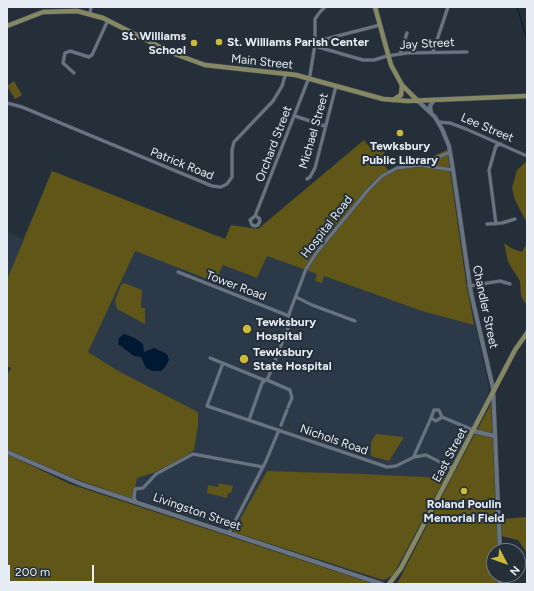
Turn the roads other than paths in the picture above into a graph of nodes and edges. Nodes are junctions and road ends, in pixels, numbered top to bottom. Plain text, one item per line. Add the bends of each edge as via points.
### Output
1 (91, 7) edge
2 (325, 7) edge
3 (375, 7) edge
4 (448, 7) edge
5 (90, 13) junction
6 (108, 20) junction
7 (380, 25) junction
8 (7, 26) edge
9 (407, 33) dead end
10 (315, 44) junction
11 (433, 52) junction
12 (467, 52) dead end
13 (400, 54) junction
14 (387, 56) junction
15 (74, 73) dead end
16 (286, 73) junction
17 (308, 78) junction
18 (402, 85) junction
19 (336, 86) junction
20 (527, 96) edge
21 (392, 100) junction
22 (434, 100) junction
23 (418, 101) junction
24 (7, 103) edge
25 (431, 113) junction
26 (295, 116) junction
27 (438, 122) junction
28 (325, 126) junction
29 (501, 144) junction
30 (450, 152) junction
31 (527, 156) edge
32 (420, 165) junction
33 (453, 170) junction
34 (307, 179) dead end
35 (255, 216) dead end
36 (515, 219) dead end
37 (488, 224) dead end
38 (496, 224) junction
39 (178, 272) dead end
40 (510, 284) dead end
41 (469, 286) junction
42 (296, 297) junction
43 (289, 316) junction
44 (355, 321) dead end
45 (527, 333) edge
46 (210, 358) dead end
47 (223, 364) junction
48 (265, 380) junction
49 (493, 394) junction
50 (442, 417) junction
51 (431, 418) junction
52 (249, 420) junction
53 (281, 425) dead end
54 (279, 430) junction
55 (474, 431) junction
56 (494, 436) junction
57 (7, 452) edge
58 (414, 457) junction
59 (263, 466) junction
60 (454, 469) junction
61 (136, 502) junction
62 (228, 533) junction
63 (500, 543) edge
64 (382, 584) edge
65 (389, 584) edge

1 - 5 street
2 - 10 street, Orchard Street via 315,19
3 - 7 main road, Chandler Street
4 - 11 street
5 - 6 main road, Main Street
5 - 8 main road, Main Street via 66,10 43,12
6 - 15 street via 92,55 70,50 65,53 62,63
6 - 16 main road, Main Street via 172,53 205,65
7 - 10 street via 318,41
7 - 14 main road, Chandler Street
9 - 13 street
10 - 14 street, Jay Street via 363,60
10 - 17 street, Orchard Street
11 - 12 street, Jay Street
11 - 13 street, Jay Street
13 - 14 street, Jay Street
14 - 18 main road, Chandler Street
16 - 17 main road, Main Street
16 - 24 street, Patrick Road via 273,101 234,142 232,177 221,187 212,186
17 - 19 main road, Main Street
17 - 26 street, Orchard Street
18 - 21 main road via 401,95
18 - 23 main road, Chandler Street
19 - 21 main road, Main Street
19 - 28 street, Michael Street
20 - 22 main road, Main Street
21 - 23 main road, Main Street
22 - 23 main road, Main Street
22 - 25 street via 430,106
23 - 25 street, Chandler Street
25 - 27 street, Chandler Street
26 - 28 street
26 - 35 street, Orchard Street
27 - 29 street, Lee Street via 450,123
27 - 30 street, Chandler Street
28 - 34 street, Michael Street via 315,168
29 - 31 street, Lee Street
29 - 38 street via 496,146 489,170
30 - 32 street, Hospital Road
30 - 33 street, Chandler Street
32 - 33 street, Hospital Road
32 - 42 street, Hospital Road via 398,168 376,181 317,252 306,269
33 - 41 street, Chandler Street
36 - 38 street
37 - 38 street
39 - 43 street, Tower Road
40 - 41 street via 500,280
41 - 49 street, Chandler Street
42 - 43 street, Hospital Road
42 - 44 street
43 - 48 street, Hospital Road via 290,323
45 - 49 main road, East Street via 515,350
46 - 47 street
47 - 48 street
47 - 52 street, Nichols Road via 207,406
48 - 52 street, Hospital Road
48 - 53 street via 290,390 292,398
49 - 55 main road, East Street
49 - 56 street, Chandler Street
50 - 51 street via 436,421
50 - 51 street via 441,412 434,410
50 - 55 street
51 - 58 street
52 - 54 street, Nichols Road
54 - 58 street, Nichols Road via 387,467 396,466
54 - 59 street
55 - 56 street
55 - 60 main road, East Street
56 - 63 street, Chandler Street
57 - 61 street, Livingston Street via 64,478
58 - 60 street, Nichols Road via 428,455
59 - 61 street via 193,454 156,474 143,488 136,489
59 - 62 street
60 - 65 main road, East Street via 401,568
61 - 62 street, Livingston Street
62 - 64 street, Livingston Street

